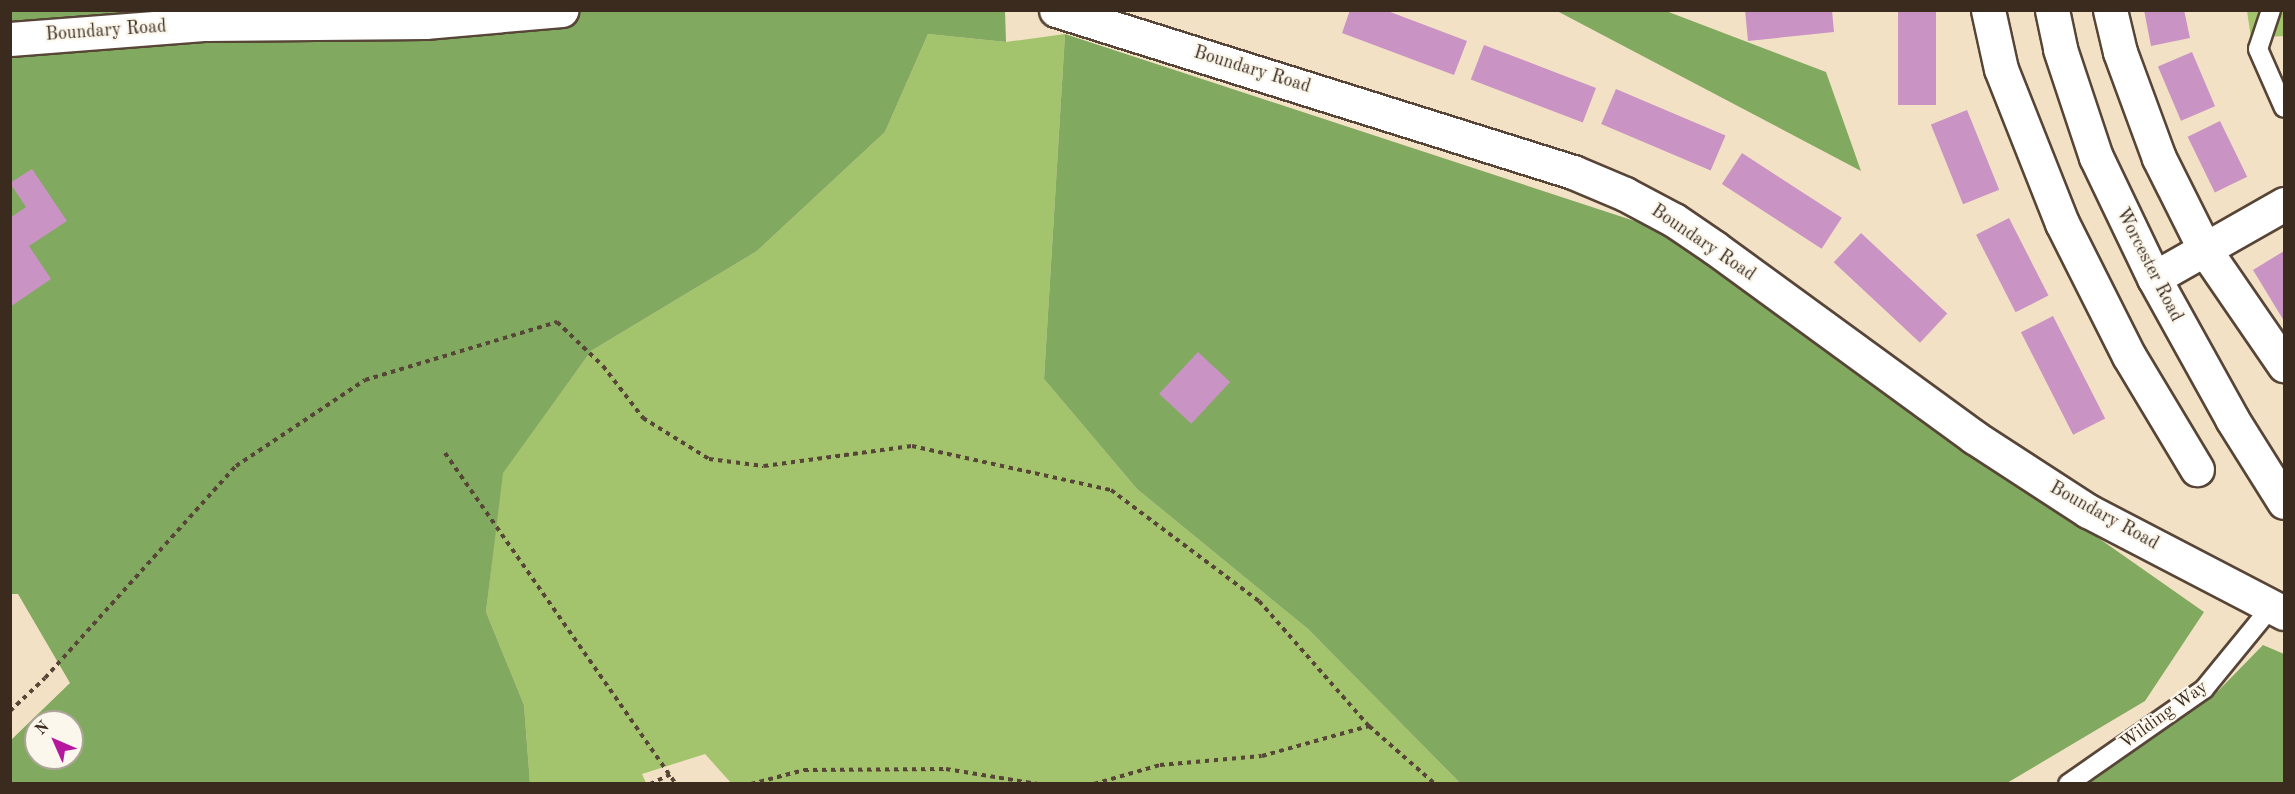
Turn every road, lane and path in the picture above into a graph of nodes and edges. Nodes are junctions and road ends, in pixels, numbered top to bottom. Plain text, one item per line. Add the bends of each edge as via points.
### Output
1 (561, 10) edge
2 (1056, 10) edge
3 (1988, 10) edge
4 (2052, 10) edge
5 (2110, 10) edge
6 (2271, 10) edge
7 (10, 39) edge
8 (2284, 108) edge
9 (2284, 204) edge
10 (2205, 250) junction
11 (2154, 278) junction
12 (2284, 365) edge
13 (445, 453) dead end
14 (2197, 469) dead end
15 (2284, 502) edge
16 (2278, 610) edge
17 (10, 711) edge
18 (1368, 726) junction
19 (671, 774) junction
20 (650, 783) edge
21 (676, 783) edge
22 (751, 783) edge
23 (1038, 783) edge
24 (1094, 783) edge
25 (1435, 783) edge
26 (2068, 783) edge

1 - 7 main road, Boundary Road via 425,22 206,24
2 - 16 main road, Boundary Road via 1573,172 1625,194 1707,242 1974,437 2088,511
3 - 14 main road via 2001,69 2062,223 2129,356
4 - 11 main road, Worcester Road via 2060,49 2096,157
5 - 10 main road via 2120,52 2159,158
6 - 8 lane via 2258,49
9 - 10 main road
10 - 11 main road
10 - 12 main road
11 - 15 main road, Worcester Road via 2232,419
13 - 19 path
16 - 26 lane, Wilding Way via 2204,689
17 - 18 path via 45,678 236,466 365,380 557,322 603,366 643,418 709,459 764,466 912,446 1111,490 1258,601
18 - 24 path via 1262,756 1160,765
18 - 25 path
19 - 20 path
19 - 21 path
22 - 23 path via 804,770 899,769 946,769

